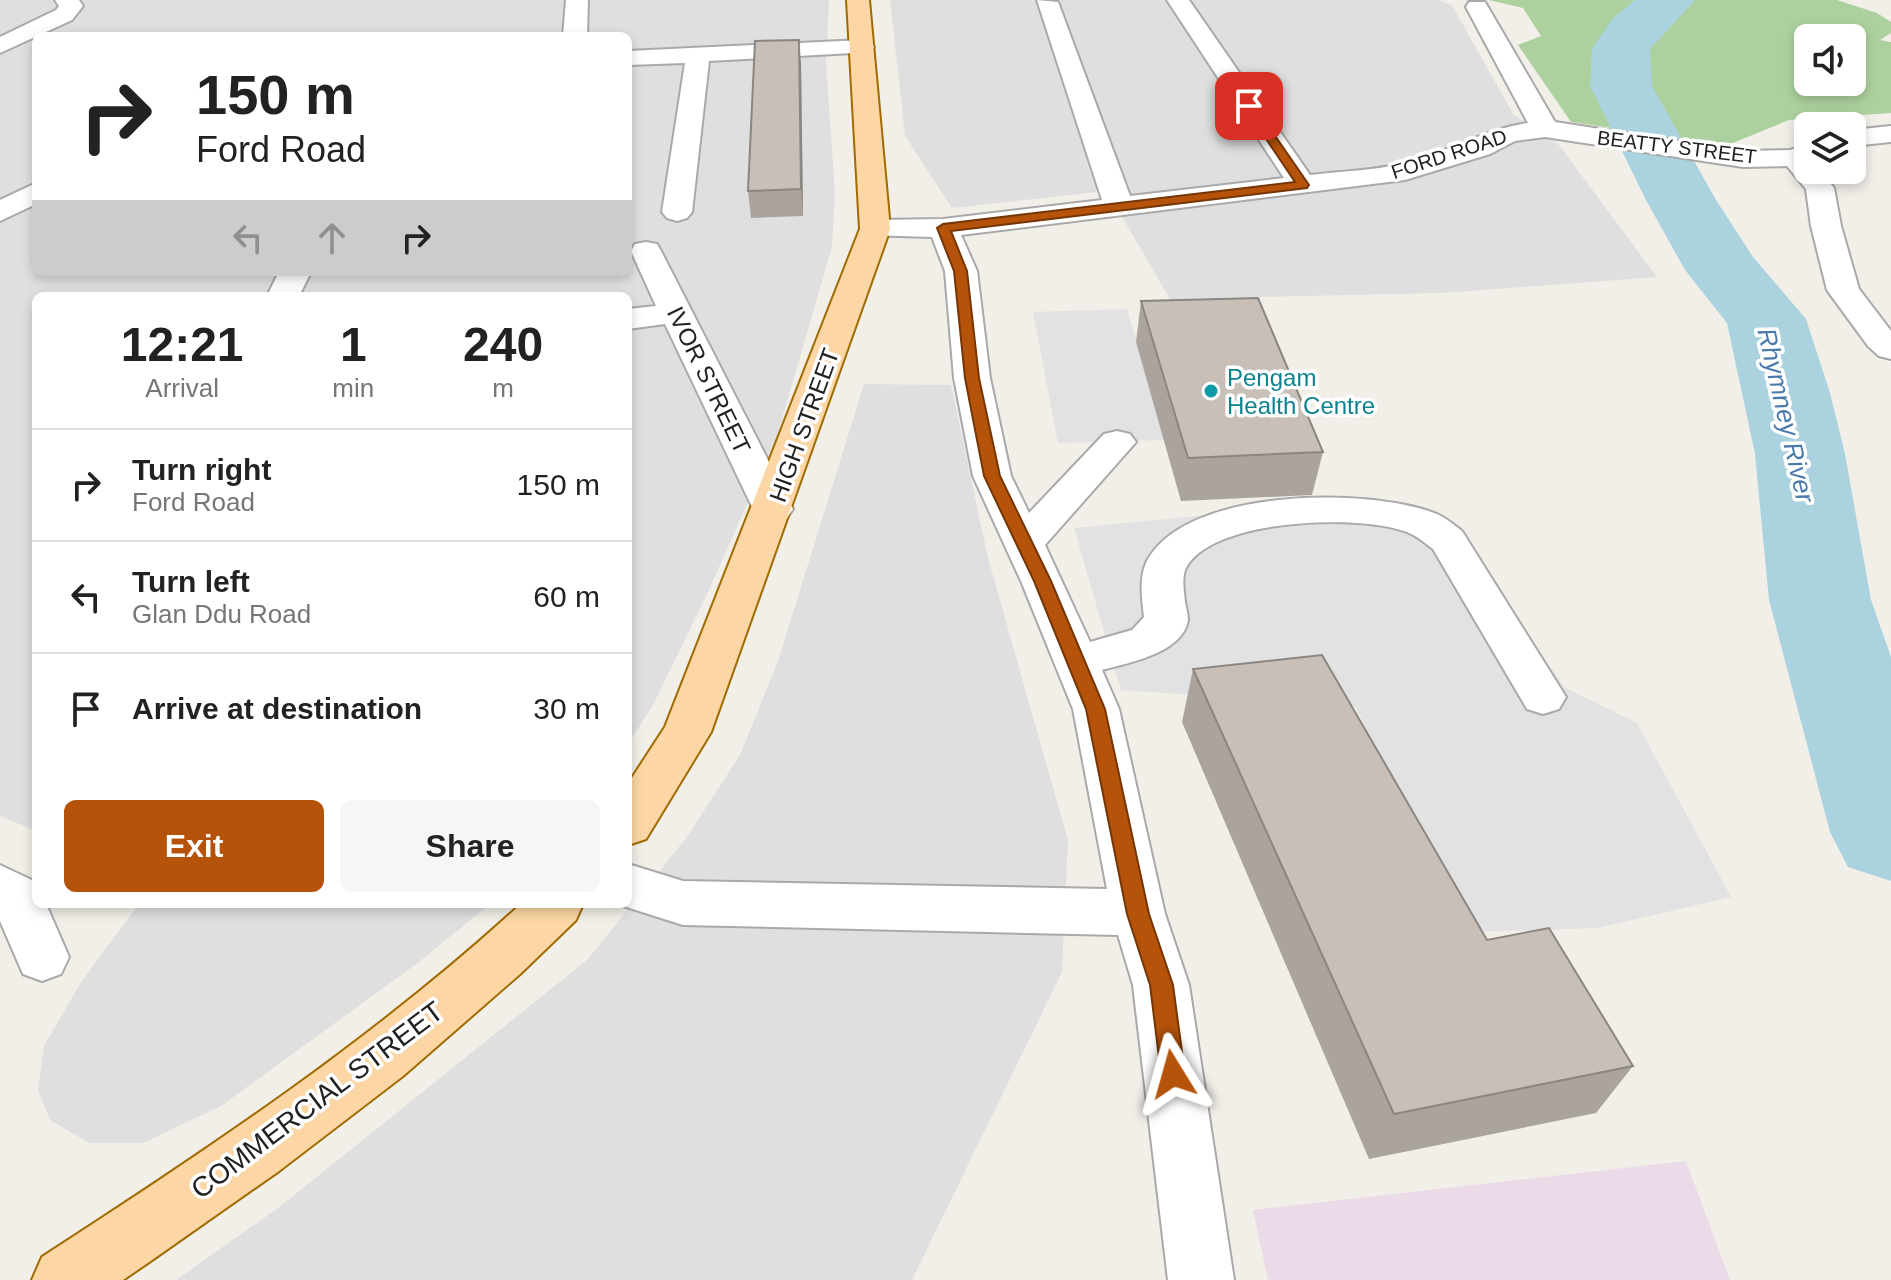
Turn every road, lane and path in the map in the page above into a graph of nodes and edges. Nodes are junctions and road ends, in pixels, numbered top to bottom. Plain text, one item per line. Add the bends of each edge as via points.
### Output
1 (66, 0) edge
2 (577, 0) edge
3 (858, 0) edge
4 (1178, 0) edge
5 (1047, 2) dead end
6 (1477, 7) dead end
7 (575, 32) edge
8 (0, 46) edge
9 (862, 47) junction
10 (698, 54) junction
11 (632, 58) edge
12 (1545, 129) junction
13 (1891, 134) edge
14 (1866, 137) edge
15 (1794, 155) edge
16 (1818, 184) edge
17 (1303, 185) junction
18 (32, 194) edge
19 (1119, 206) junction
20 (0, 212) edge
21 (677, 212) dead end
22 (943, 228) junction
23 (875, 229) junction
24 (646, 251) dead end
25 (677, 313) junction
26 (632, 319) edge
27 (1891, 349) edge
28 (1117, 442) dead end
29 (773, 509) junction
30 (1024, 543) junction
31 (1076, 662) junction
32 (1543, 697) dead end
33 (632, 819) edge
34 (0, 887) edge
35 (632, 887) edge
36 (553, 908) edge
37 (1138, 914) junction
38 (42, 957) dead end
39 (65, 1280) edge
40 (1201, 1280) edge

1 - 8 street via 72,6 64,15
2 - 7 street
3 - 9 main road, HIGH STREET
4 - 17 street
5 - 19 street
6 - 12 street
9 - 10 street
9 - 23 main road, HIGH STREET
10 - 11 street
10 - 21 street
12 - 15 street, BEATTY STREET via 1743,159
12 - 17 street, FORD ROAD via 1508,134 1405,172
13 - 14 street
16 - 27 street via 1843,290
17 - 19 street, FORD ROAD
18 - 20 street
19 - 22 street, FORD ROAD
22 - 23 street, FORD ROAD
22 - 30 street via 961,271 972,378 992,476
23 - 29 main road, HIGH STREET
24 - 25 street, IVOR STREET
25 - 26 street
25 - 29 street, IVOR STREET
28 - 30 street
29 - 33 main road, HIGH STREET via 687,732
30 - 31 street
31 - 32 street via 1147,641 1166,621 1167,562 1188,540 1216,526 1259,514 1387,514 1424,524 1448,540
31 - 37 street via 1096,709
34 - 38 street via 17,898
35 - 37 street via 683,903
36 - 39 main road, COMMERCIAL STREET via 511,950 352,1082
37 - 40 street via 1161,985

